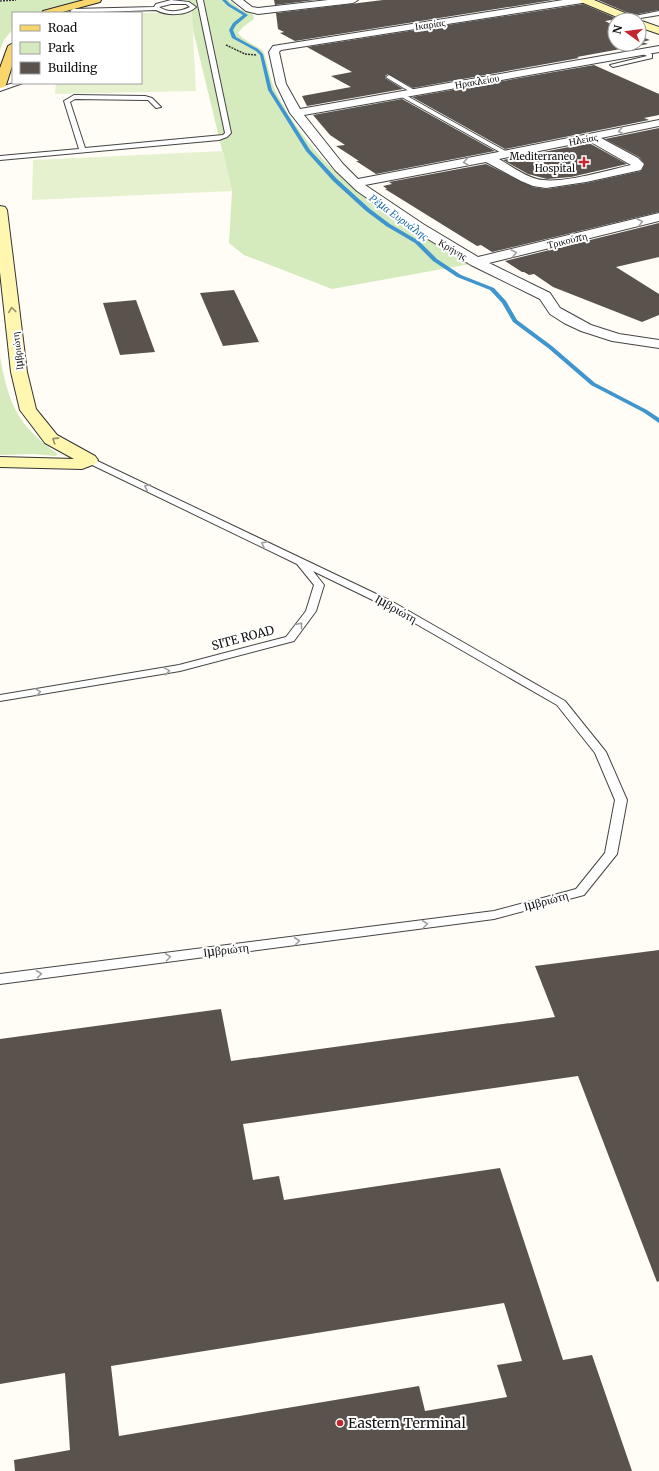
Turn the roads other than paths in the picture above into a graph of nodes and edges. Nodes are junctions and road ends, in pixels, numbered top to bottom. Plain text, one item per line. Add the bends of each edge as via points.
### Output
1 (96, 0) edge
2 (200, 0) edge
3 (237, 0) edge
4 (353, 0) edge
5 (584, 0) edge
6 (157, 8) junction
7 (72, 10) edge
8 (55, 12) edge
9 (613, 12) edge
10 (659, 13) edge
11 (647, 15) edge
12 (647, 26) edge
13 (659, 31) edge
14 (12, 49) edge
15 (659, 49) edge
16 (276, 51) joint
17 (647, 51) edge
18 (642, 52) joint
19 (613, 65) dead end
20 (388, 77) dead end
21 (0, 84) edge
22 (17, 84) edge
23 (0, 89) edge
24 (414, 92) junction
25 (400, 94) junction
26 (158, 107) dead end
27 (296, 113) junction
28 (659, 123) edge
29 (590, 137) junction
30 (83, 150) junction
31 (506, 154) junction
32 (0, 158) edge
33 (488, 158) junction
34 (355, 183) junction
35 (0, 210) edge
36 (659, 217) edge
37 (476, 262) junction
38 (659, 344) edge
39 (89, 460) junction
40 (0, 462) edge
41 (300, 560) junction
42 (0, 698) edge
43 (0, 979) edge

1 - 7 main road
2 - 30 lane via 228,133 219,138
3 - 4 street via 249,9 258,11
5 - 9 street
5 - 16 street, Ικαρίας
6 - 6 lane via 162,11 178,12 193,7 186,3 171,2 158,5
6 - 7 lane
7 - 8 main road
10 - 11 lane
12 - 13 street
14 - 21 main road
15 - 17 street, Ηρακλείου
16 - 27 street, Κρήνης via 281,84
18 - 19 lane via 650,57
18 - 24 street, Ηρακλείου
20 - 24 lane
22 - 23 lane
24 - 25 street, Ηρακλείου
25 - 27 street, Ηρακλείου
25 - 31 lane
26 - 30 lane via 149,98 69,99 67,101
27 - 34 street, Κρήνης
28 -> 29 street, Ηλείας
29 - 31 street, Ηλείας
29 - 33 street via 634,161 638,164 637,167 546,184 527,179
30 - 32 lane
31 - 33 street, Ηλείας
33 -> 34 street, Ηλείας
34 - 37 street, Κρήνης via 418,227
39 -> 35 street, Ιμβριώτη via 51,439 28,410 19,372
37 -> 36 street, Τρικούπη
37 - 38 street, Κρήνης via 537,291 545,296 555,311 586,328 617,338
39 - 40 street via 82,464
41 -> 39 lane, SITE ROAD
42 -> 41 lane, SITE ROAD via 180,668 290,639 311,611 319,585
43 -> 41 lane, Ιμβριώτη via 494,915 580,892 611,854 621,800 600,752 561,704 389,604

